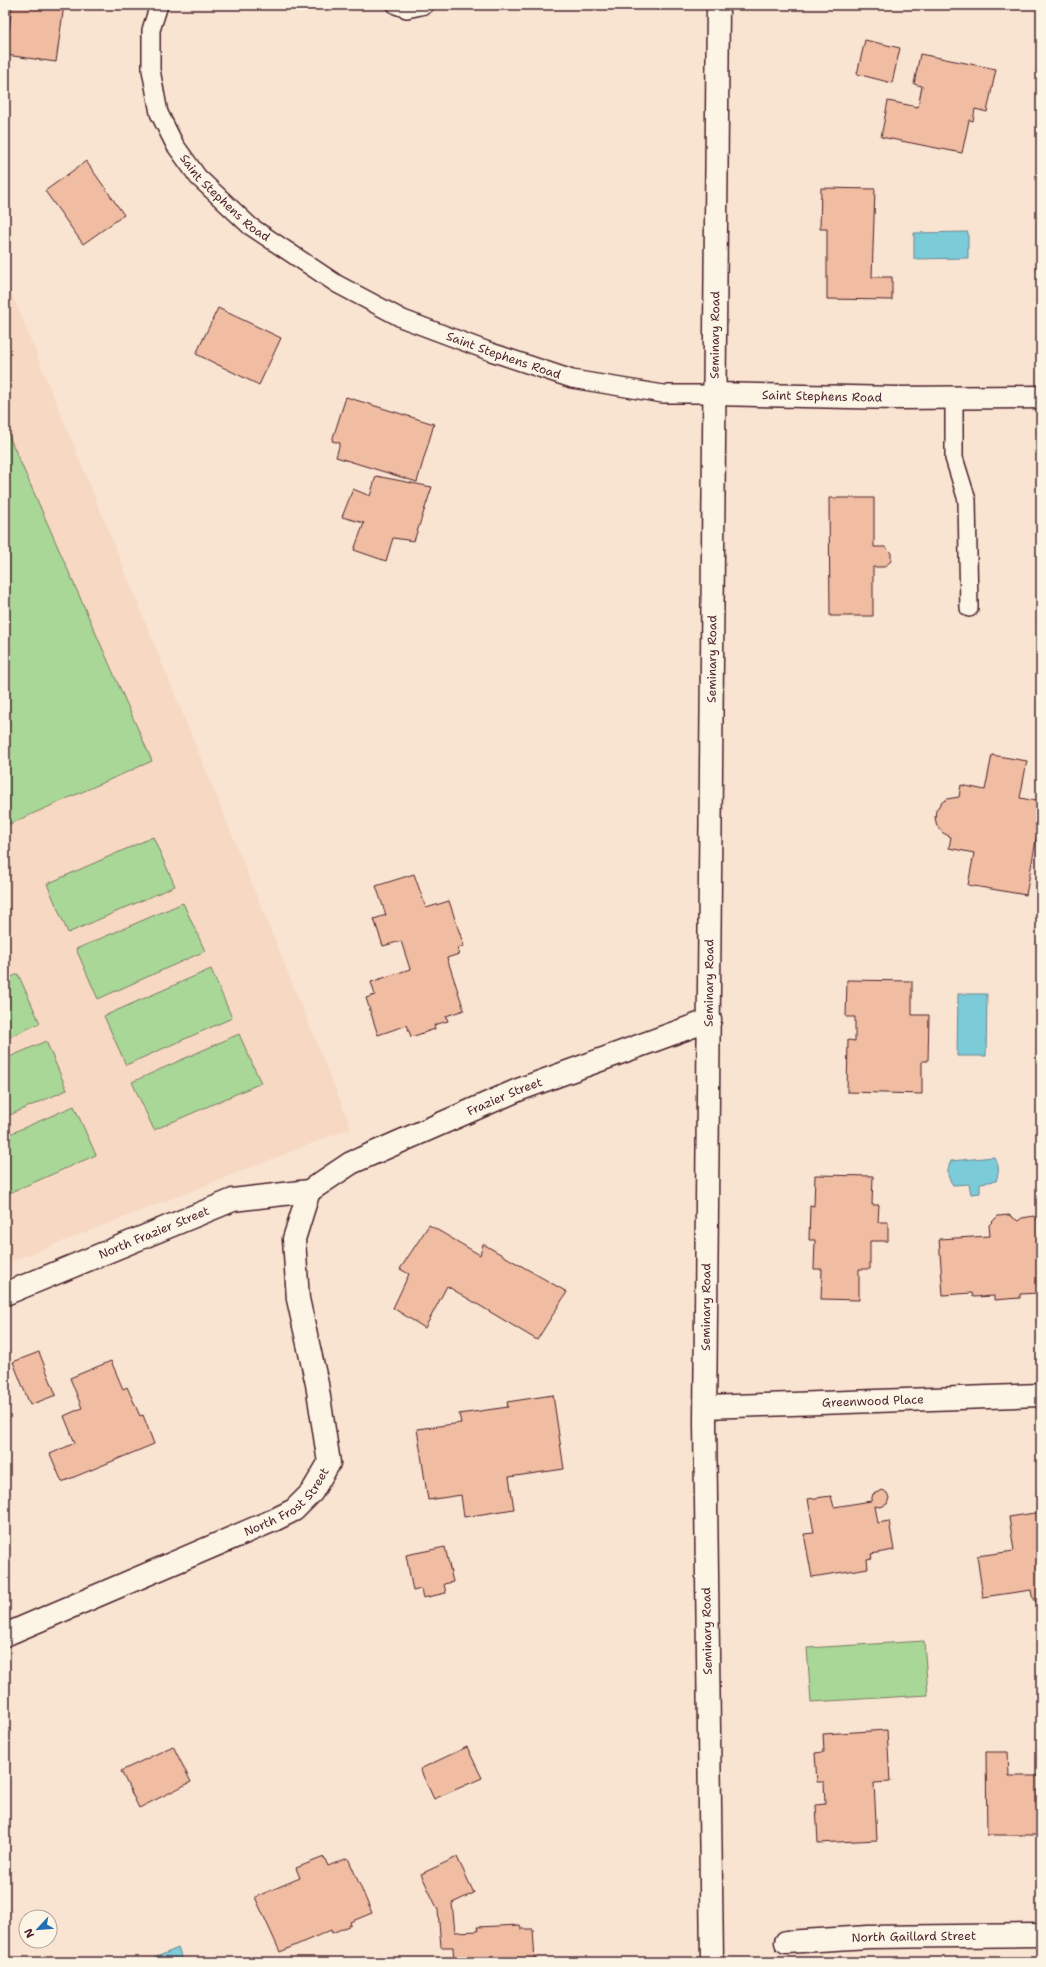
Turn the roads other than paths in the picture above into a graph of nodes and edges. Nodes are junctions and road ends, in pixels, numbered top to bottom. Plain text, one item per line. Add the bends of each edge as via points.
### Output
1 (159, 5) edge
2 (396, 5) edge
3 (425, 5) edge
4 (718, 5) edge
5 (715, 394) junction
6 (954, 397) junction
7 (1041, 397) edge
8 (970, 608) dead end
9 (710, 1020) junction
10 (309, 1191) junction
11 (5, 1294) edge
12 (1041, 1395) edge
13 (706, 1407) junction
14 (5, 1635) edge
15 (1041, 1935) edge
16 (786, 1942) dead end
17 (712, 1962) edge

1 - 5 lane, Saint Stephens Road via 151,30 151,70 159,113 175,145 198,177 250,226 337,284 403,319 491,352 572,379 663,394
2 - 3 lane via 407,10
4 - 5 street, Seminary Road
5 - 6 street, Saint Stephens Road
5 - 9 street, Seminary Road
6 - 7 street, Saint Stephens Road
6 - 8 lane via 954,458 967,500
9 - 10 street, Frazier Street via 503,1096 351,1163
9 - 13 street, Seminary Road
10 - 11 street, North Frazier Street via 233,1200
10 - 14 street, North Frost Street via 294,1240 298,1299 317,1384 329,1463 312,1492 294,1510 274,1520
12 - 13 street, Greenwood Place
13 - 17 street, Seminary Road
15 - 16 street, North Gaillard Street via 868,1937

